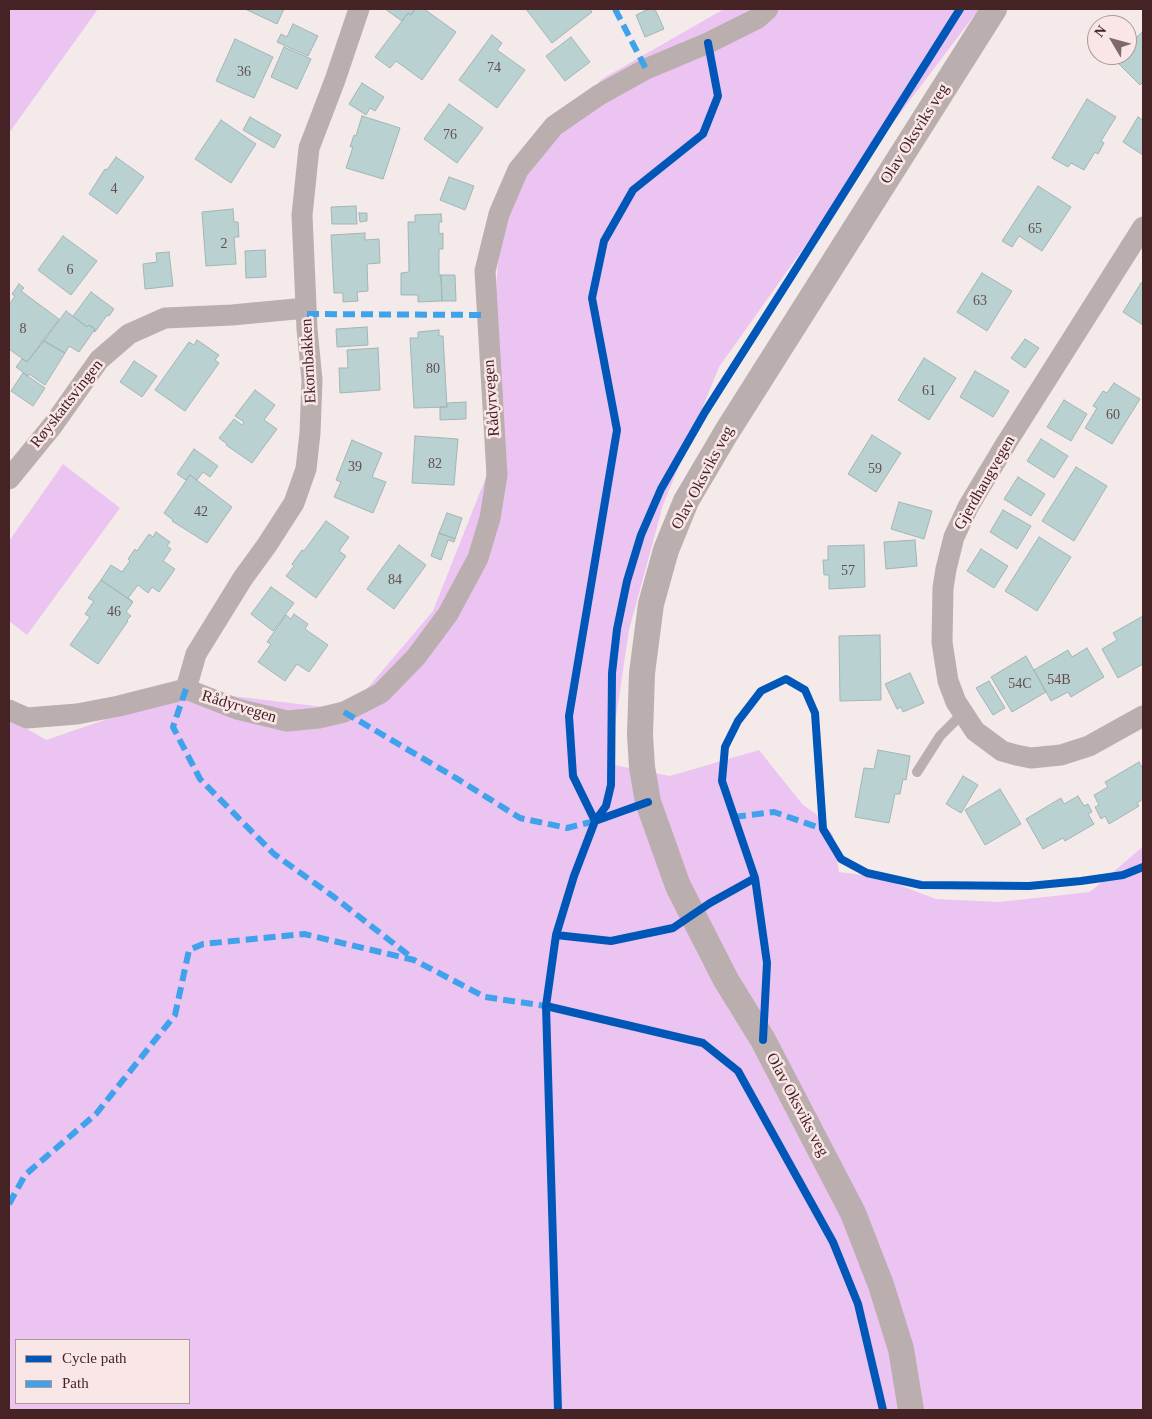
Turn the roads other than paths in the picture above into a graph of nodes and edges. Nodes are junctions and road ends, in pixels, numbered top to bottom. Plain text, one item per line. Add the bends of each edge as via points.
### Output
1 (359, 9) edge
2 (768, 9) edge
3 (994, 9) edge
4 (1143, 227) edge
5 (306, 308) junction
6 (9, 479) edge
7 (186, 689) junction
8 (9, 710) edge
9 (962, 713) junction
10 (1143, 716) edge
11 (917, 772) dead end
12 (911, 1410) edge

1 - 5 street, Ekornbakken via 309,148 302,215
2 - 7 street, Rådyrvegen via 758,18 708,44 646,69 599,95 554,126 518,170 498,214 485,271 497,475 490,518 478,558 453,606 416,658 381,693 344,712 319,718 286,721 237,709
3 - 12 street, Olav Oksviks veg via 686,501 666,550 651,604 642,673 642,767 648,802 678,886 853,1213 902,1349
4 - 9 street, Gjerdhaugvegen via 968,507 954,537 943,588 942,642 948,681
5 - 6 street, Røyskattsvingen via 165,318 129,334 99,360
5 - 7 street, Ekornbakken via 312,380 306,469 294,503 196,654
7 - 8 street via 77,714 26,718
9 - 10 street, Gjerdhaugvegen via 974,731 987,742 1002,751 1031,758 1061,755 1089,746
9 - 11 lane via 940,736

